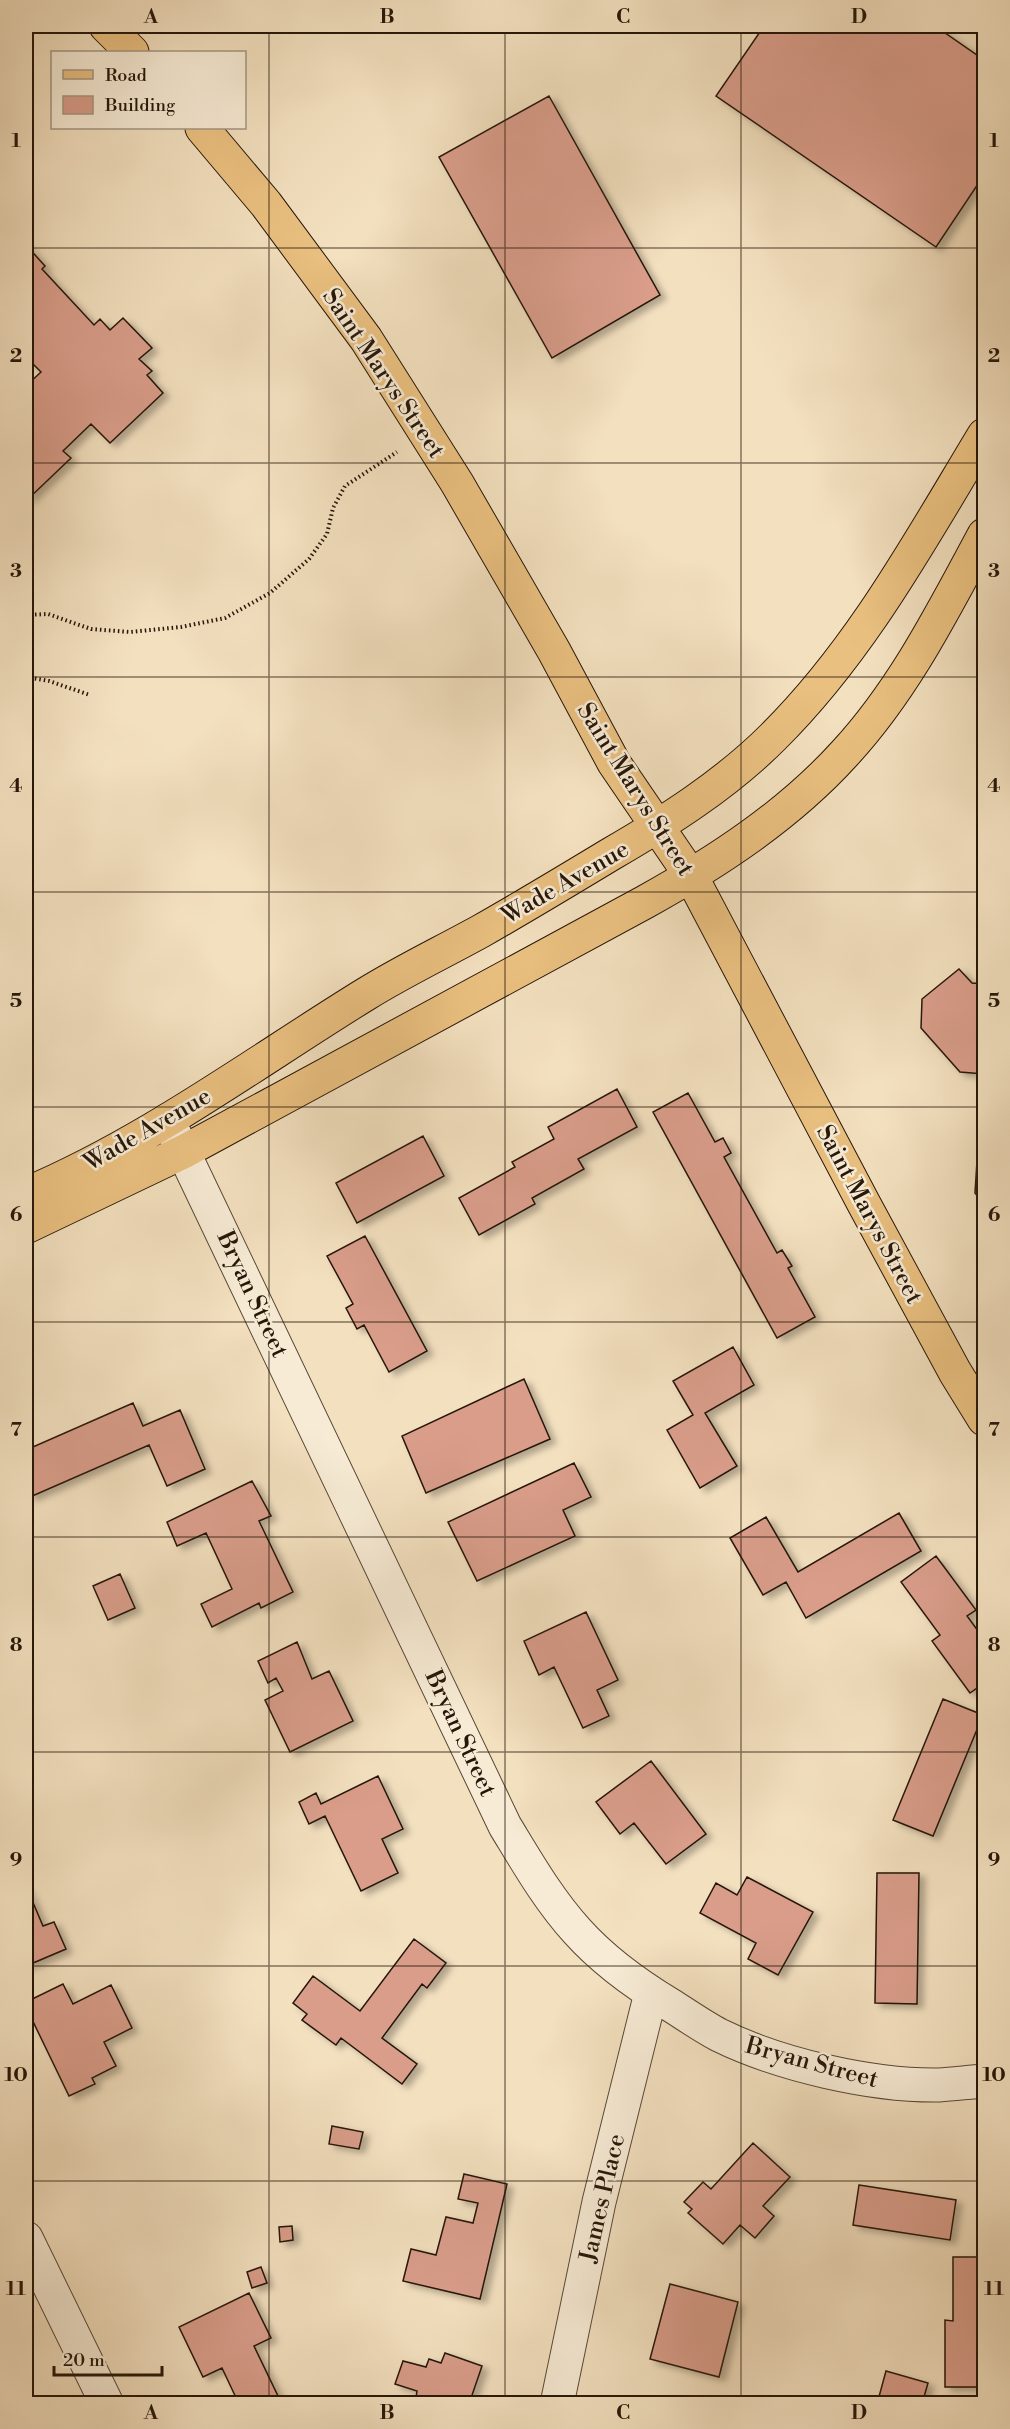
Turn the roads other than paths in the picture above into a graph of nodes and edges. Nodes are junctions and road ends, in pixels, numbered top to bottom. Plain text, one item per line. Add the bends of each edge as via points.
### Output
1 (106, 26) edge
2 (131, 51) edge
3 (203, 129) edge
4 (984, 435) edge
5 (984, 535) edge
6 (658, 827) junction
7 (691, 876) junction
8 (168, 1120) junction
9 (185, 1151) junction
10 (26, 1194) edge
11 (26, 1227) edge
12 (984, 1419) edge
13 (651, 1993) junction
14 (984, 2080) edge
15 (26, 2238) edge
16 (107, 2403) edge
17 (557, 2403) edge

1 - 2 main road
3 - 6 main road, Saint Marys Street via 266,204 366,339 457,483 614,763
4 - 6 main road, Wade Avenue via 892,586 817,691 771,740
5 - 7 main road, Wade Avenue via 925,645 845,753 803,795
6 - 7 main road, Saint Marys Street
6 - 8 main road, Wade Avenue via 370,992
7 - 9 main road, Wade Avenue
7 - 12 main road, Saint Marys Street via 864,1204
8 - 9 street, Bryan Street
8 - 10 main road, Wade Avenue via 97,1161
9 - 11 main road, Wade Avenue
9 - 13 street, Bryan Street via 505,1826 539,1882 577,1931 614,1966
13 - 14 street, Bryan Street via 718,2035 772,2056 829,2071 889,2082 939,2085
13 - 17 street, James Place via 599,2202
15 - 16 street

